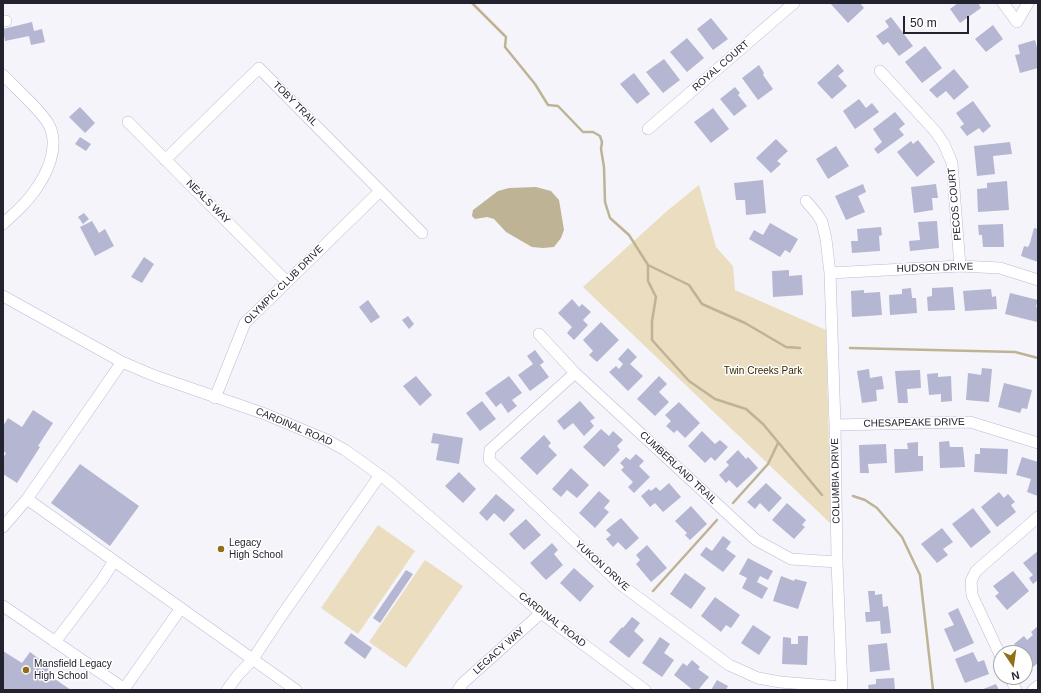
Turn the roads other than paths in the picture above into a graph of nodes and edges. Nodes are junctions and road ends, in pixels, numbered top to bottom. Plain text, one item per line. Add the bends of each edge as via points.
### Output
1 (794, 3) edge
2 (1003, 3) edge
3 (1028, 3) edge
4 (880, 72) dead end
5 (3, 75) edge
6 (128, 122) dead end
7 (648, 130) dead end
8 (166, 160) junction
9 (380, 191) junction
10 (806, 201) dead end
11 (3, 224) edge
12 (422, 233) dead end
13 (960, 266) junction
14 (830, 273) junction
15 (1038, 280) edge
16 (287, 282) junction
17 (3, 296) edge
18 (540, 334) dead end
19 (122, 362) junction
20 (575, 373) junction
21 (215, 398) junction
22 (835, 424) junction
23 (1038, 443) edge
24 (380, 475) junction
25 (27, 499) junction
26 (1038, 517) edge
27 (3, 527) edge
28 (114, 561) junction
29 (837, 562) junction
30 (3, 606) edge
31 (181, 608) junction
32 (541, 613) junction
33 (55, 642) junction
34 (995, 645) edge
35 (253, 659) junction
36 (1038, 686) edge
37 (125, 689) edge
38 (842, 689) edge
39 (227, 690) edge
40 (296, 690) edge
41 (458, 690) edge
42 (645, 690) edge
43 (1033, 690) edge

1 - 7 street, ROYAL COURT
2 - 3 street via 1017,22
4 - 13 street, PECOS COURT via 935,131 947,150 952,163
5 - 11 street via 49,124 53,150 48,167 33,193
6 - 8 street, NEALS WAY
8 - 9 street, TOBY TRAIL via 260,68
8 - 16 street, NEALS WAY
9 - 12 street, TOBY TRAIL
9 - 16 street, OLYMPIC CLUB DRIVE
10 - 14 street, COLUMBIA DRIVE via 822,222
13 - 14 street, HUDSON DRIVE
13 - 15 street, HUDSON DRIVE via 1000,268
14 - 22 street, COLUMBIA DRIVE
16 - 21 street, OLYMPIC CLUB DRIVE via 245,323
17 - 19 street, CARDINAL ROAD
18 - 20 street, CUMBERLAND TRAIL
19 - 21 street, CARDINAL ROAD
19 - 25 street
20 - 29 street, CUMBERLAND TRAIL via 756,540 791,559
20 - 38 street, YUKON DRIVE via 490,450 489,460 620,584 729,665 758,678
21 - 24 street, CARDINAL ROAD via 264,414 327,440
22 - 23 street, CHESAPEAKE DRIVE via 970,422
22 - 29 street, COLUMBIA DRIVE
24 - 32 street, CARDINAL ROAD
24 - 35 street
25 - 27 street
25 - 28 street
26 - 34 street via 976,571 971,581 972,595
28 - 31 street
28 - 33 street
29 - 38 street, COLUMBIA DRIVE
30 - 33 street
31 - 35 street
31 - 37 street
32 - 41 street, LEGACY WAY
32 - 42 street, CARDINAL ROAD
33 - 37 street
35 - 39 street
35 - 40 street
36 - 43 street

